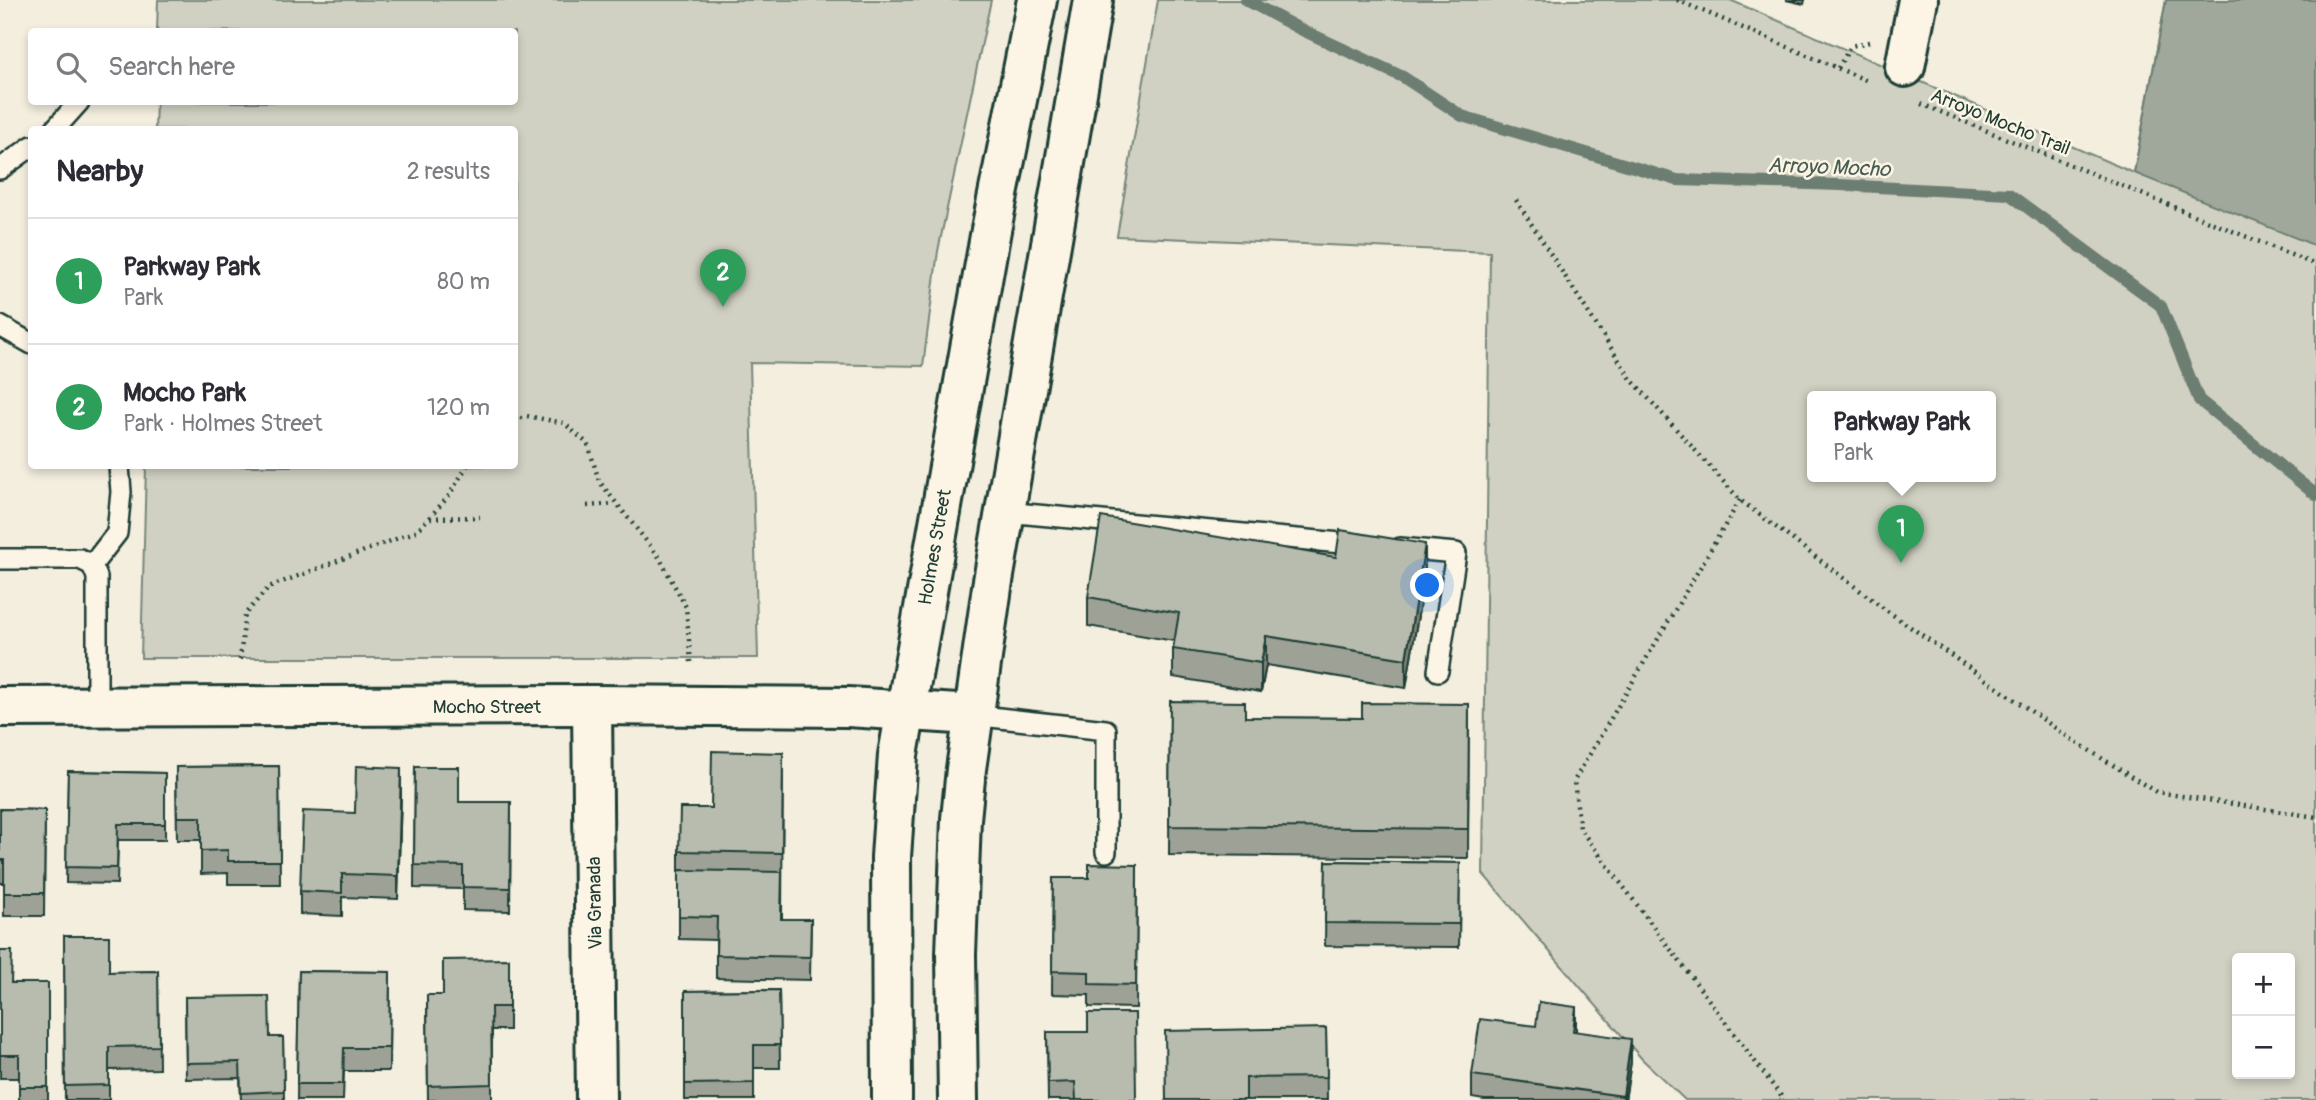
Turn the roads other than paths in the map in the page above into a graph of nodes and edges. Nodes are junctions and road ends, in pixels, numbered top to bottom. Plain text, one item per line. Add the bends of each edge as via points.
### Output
1 (1037, 0) edge
2 (1093, 0) edge
3 (1918, 0) edge
4 (1897, 83) road end
5 (76, 105) edge
6 (58, 126) edge
7 (28, 149) edge
8 (0, 169) edge
9 (0, 326) edge
10 (28, 342) edge
11 (119, 469) edge
12 (1005, 512) junction
13 (0, 558) edge
14 (92, 565) junction
15 (1438, 671) dead end
16 (592, 705) junction
17 (0, 707) edge
18 (97, 707) junction
19 (905, 709) junction
20 (973, 715) junction
21 (1106, 852) dead end
22 (596, 1100) edge
23 (892, 1100) edge
24 (958, 1100) edge

1 - 19 main road, Holmes Street
2 - 12 main road
3 - 4 main road
5 - 6 lane
7 - 8 lane
9 - 10 lane
11 - 14 lane via 117,533
12 - 15 lane via 1457,553
12 - 20 main road
13 - 14 lane via 80,559
14 - 18 lane via 97,578
16 - 18 main road, Mocho Street
16 - 19 main road, Mocho Street
16 - 22 main road, Via Granada
17 - 18 main road, Mocho Street
19 - 20 main road, Mocho Street
19 - 23 main road, Holmes Street via 891,857
20 - 21 lane via 1106,730
20 - 24 main road via 959,860

